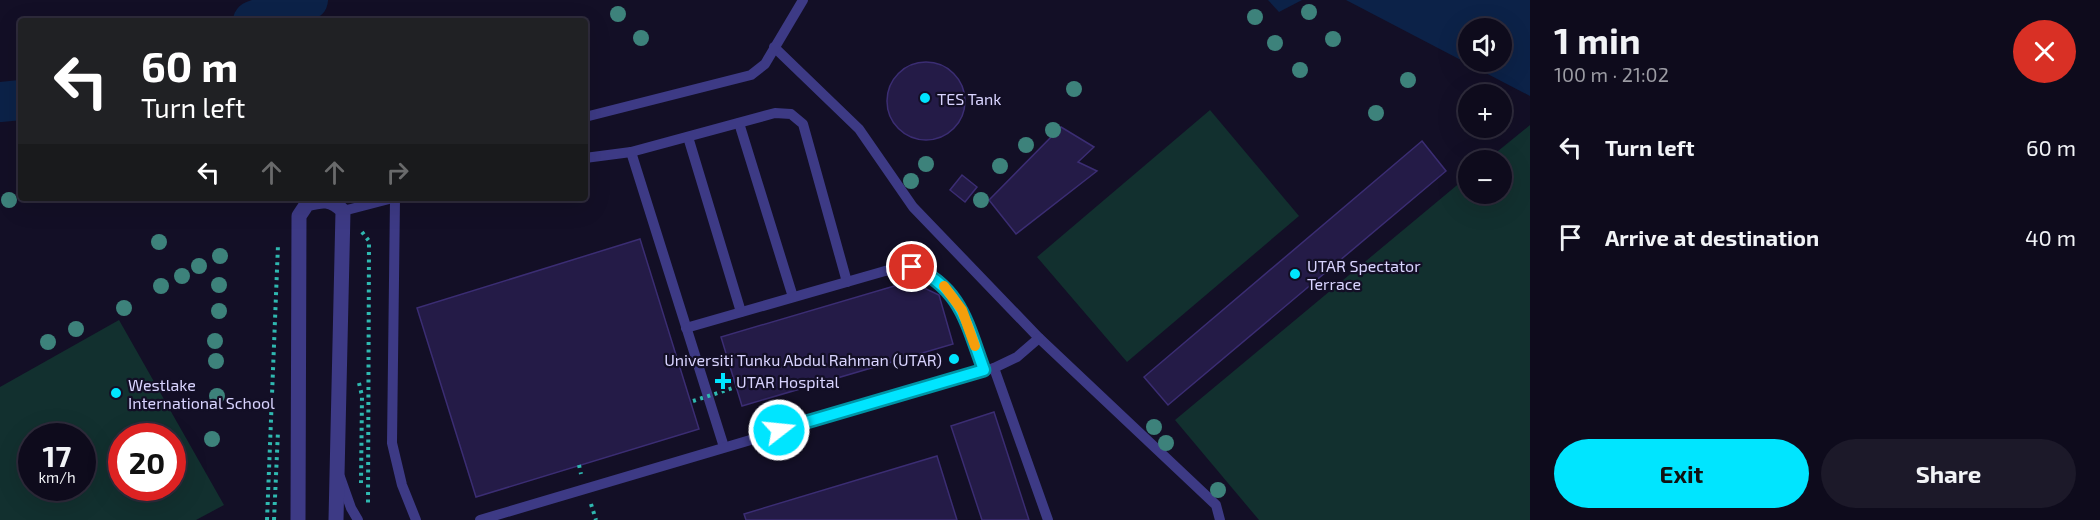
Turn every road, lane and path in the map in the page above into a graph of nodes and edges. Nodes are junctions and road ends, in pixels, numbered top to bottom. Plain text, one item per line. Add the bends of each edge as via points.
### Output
1 (803, 0) edge
2 (774, 47) junction
3 (588, 116) edge
4 (740, 123) junction
5 (688, 137) junction
6 (631, 152) junction
7 (588, 158) edge
8 (317, 201) edge
9 (330, 201) edge
10 (382, 201) edge
11 (394, 201) edge
12 (343, 211) junction
13 (358, 227) dead end
14 (279, 236) dead end
15 (847, 282) junction
16 (793, 297) junction
17 (741, 312) junction
18 (686, 328) junction
19 (1039, 338) junction
20 (989, 369) junction
21 (736, 387) dead end
22 (693, 401) dead end
23 (724, 447) junction
24 (338, 468) junction
25 (368, 509) dead end
26 (267, 520) edge
27 (298, 520) edge
28 (336, 520) edge
29 (358, 520) edge
30 (416, 520) edge
31 (480, 520) edge
32 (1048, 520) edge
33 (1220, 520) edge

1 - 2 lane
2 - 3 lane via 765,64 751,75
2 - 19 lane via 859,129 913,207
4 - 5 lane
4 - 15 lane via 775,113 791,114 803,124
4 - 16 lane
5 - 6 lane
5 - 17 lane
6 - 7 lane
6 - 18 lane
8 - 27 street via 307,204 299,216
9 - 12 street
10 - 12 lane
11 - 30 lane via 392,443
12 - 24 street
13 - 25 path via 369,241
14 - 26 path
15 - 16 lane
15 - 20 lane via 912,267 932,275 962,310
16 - 17 lane
17 - 18 lane
18 - 23 lane
19 - 20 lane via 1017,357
19 - 33 lane via 1216,505
20 - 23 lane
20 - 32 lane
21 - 22 path, bridge
23 - 31 lane
24 - 28 street
24 - 29 lane

